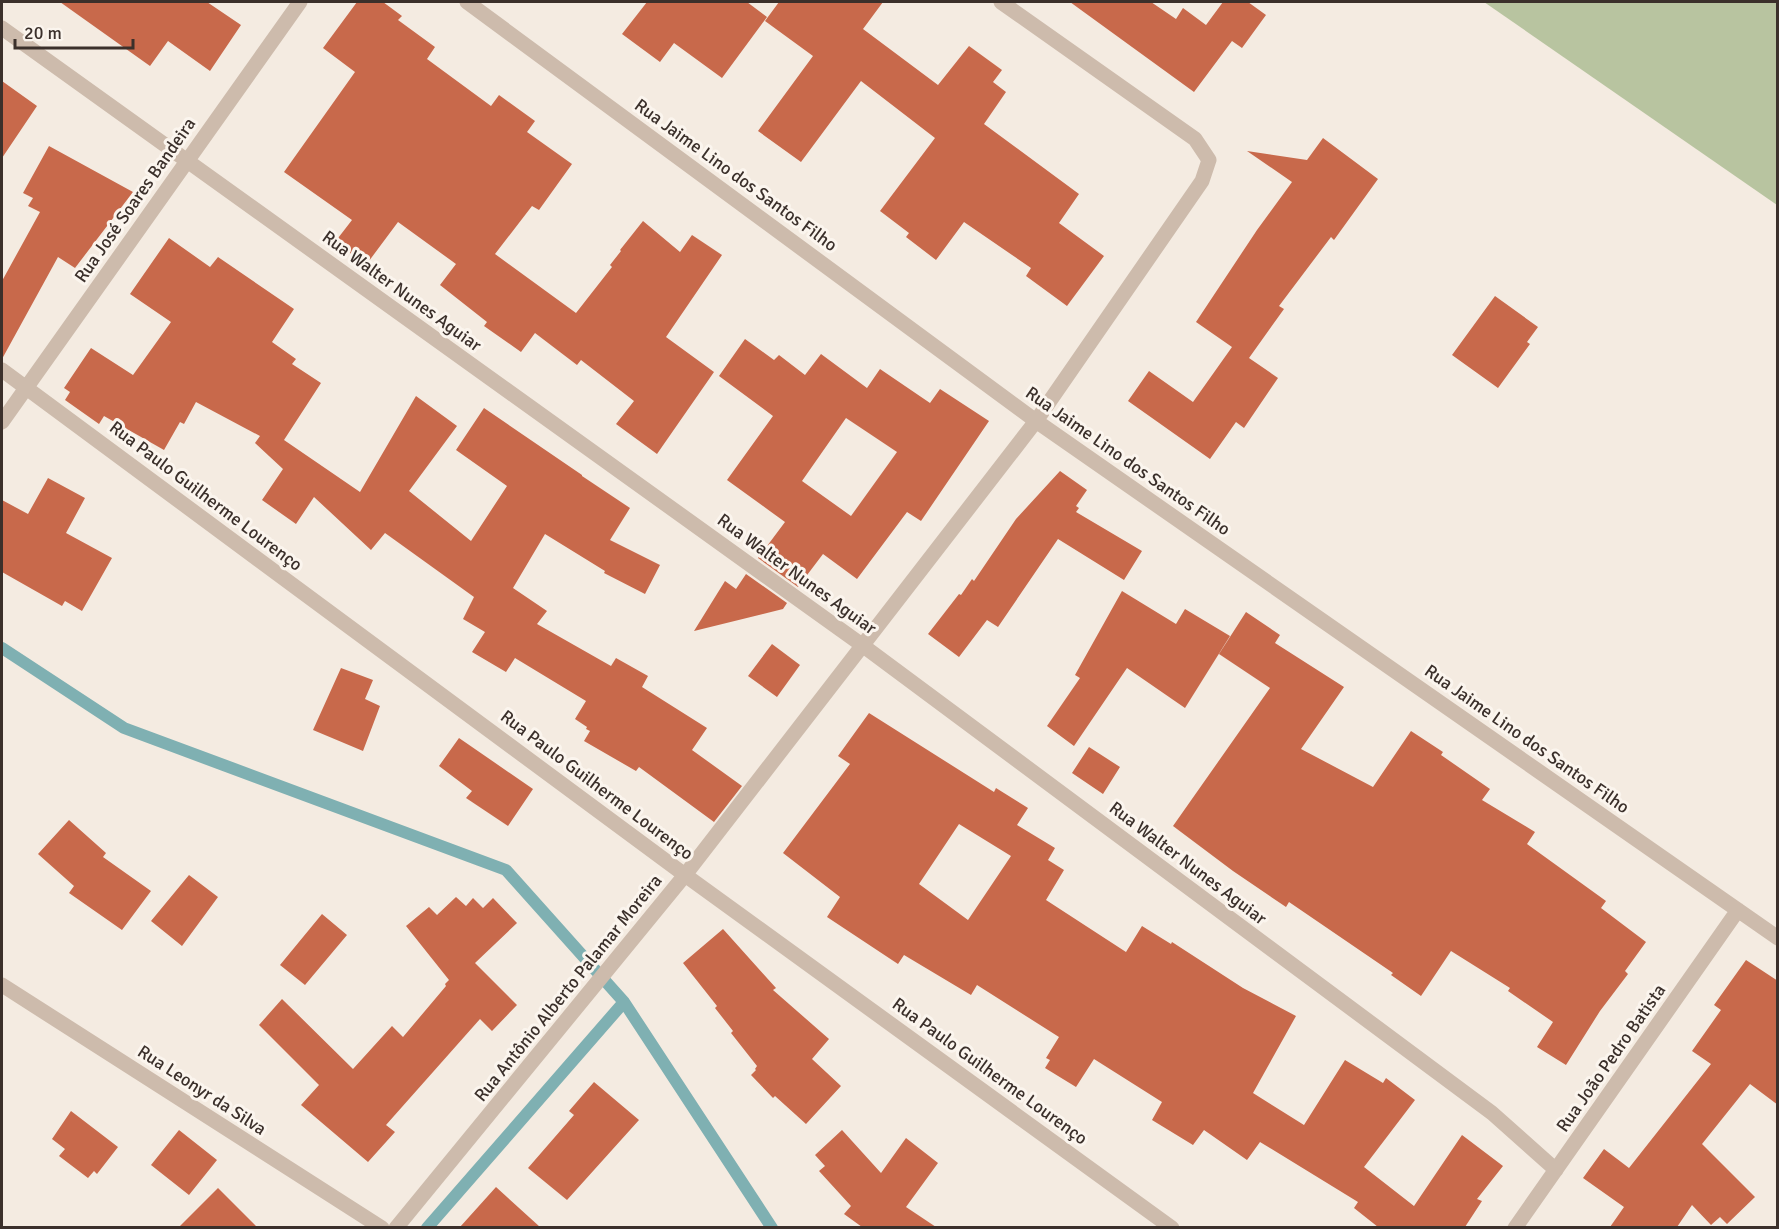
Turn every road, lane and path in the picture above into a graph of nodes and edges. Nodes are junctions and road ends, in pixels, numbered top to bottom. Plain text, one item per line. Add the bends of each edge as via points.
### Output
1 (300, 2) edge
2 (467, 2) edge
3 (1001, 2) edge
4 (2, 28) edge
5 (187, 161) junction
6 (2, 370) edge
7 (26, 387) junction
8 (2, 422) edge
9 (1036, 422) junction
10 (862, 645) junction
11 (685, 875) junction
12 (1738, 910) junction
13 (1778, 938) edge
14 (2, 985) edge
15 (1556, 1170) junction
16 (382, 1227) edge
17 (396, 1227) edge
18 (1172, 1227) edge
19 (1515, 1227) edge

1 - 5 street, Rua José Soares Bandeira
2 - 9 street, Rua Jaime Lino dos Santos Filho
3 - 9 street, Rua Antônio Alberto Palamar Moreira via 1195,139 1209,160 1202,181
4 - 5 street, Rua Walter Nunes Aguiar
5 - 7 street, Rua José Soares Bandeira
5 - 10 street, Rua Walter Nunes Aguiar
6 - 7 street, Rua Paulo Guilherme Lourenço
7 - 8 street, Rua José Soares Bandeira
7 - 11 street, Rua Paulo Guilherme Lourenço
9 - 10 street, Rua Antônio Alberto Palamar Moreira
9 - 12 street, Rua Jaime Lino dos Santos Filho
10 - 11 street, Rua Antônio Alberto Palamar Moreira
10 - 15 street, Rua Walter Nunes Aguiar via 1492,1113
11 - 17 street, Rua Antônio Alberto Palamar Moreira
11 - 18 street, Rua Paulo Guilherme Lourenço
12 - 13 street, Rua Jaime Lino dos Santos Filho
12 - 15 street, Rua João Pedro Batista
14 - 16 street, Rua Leonyr da Silva
15 - 19 street, Rua João Pedro Batista

